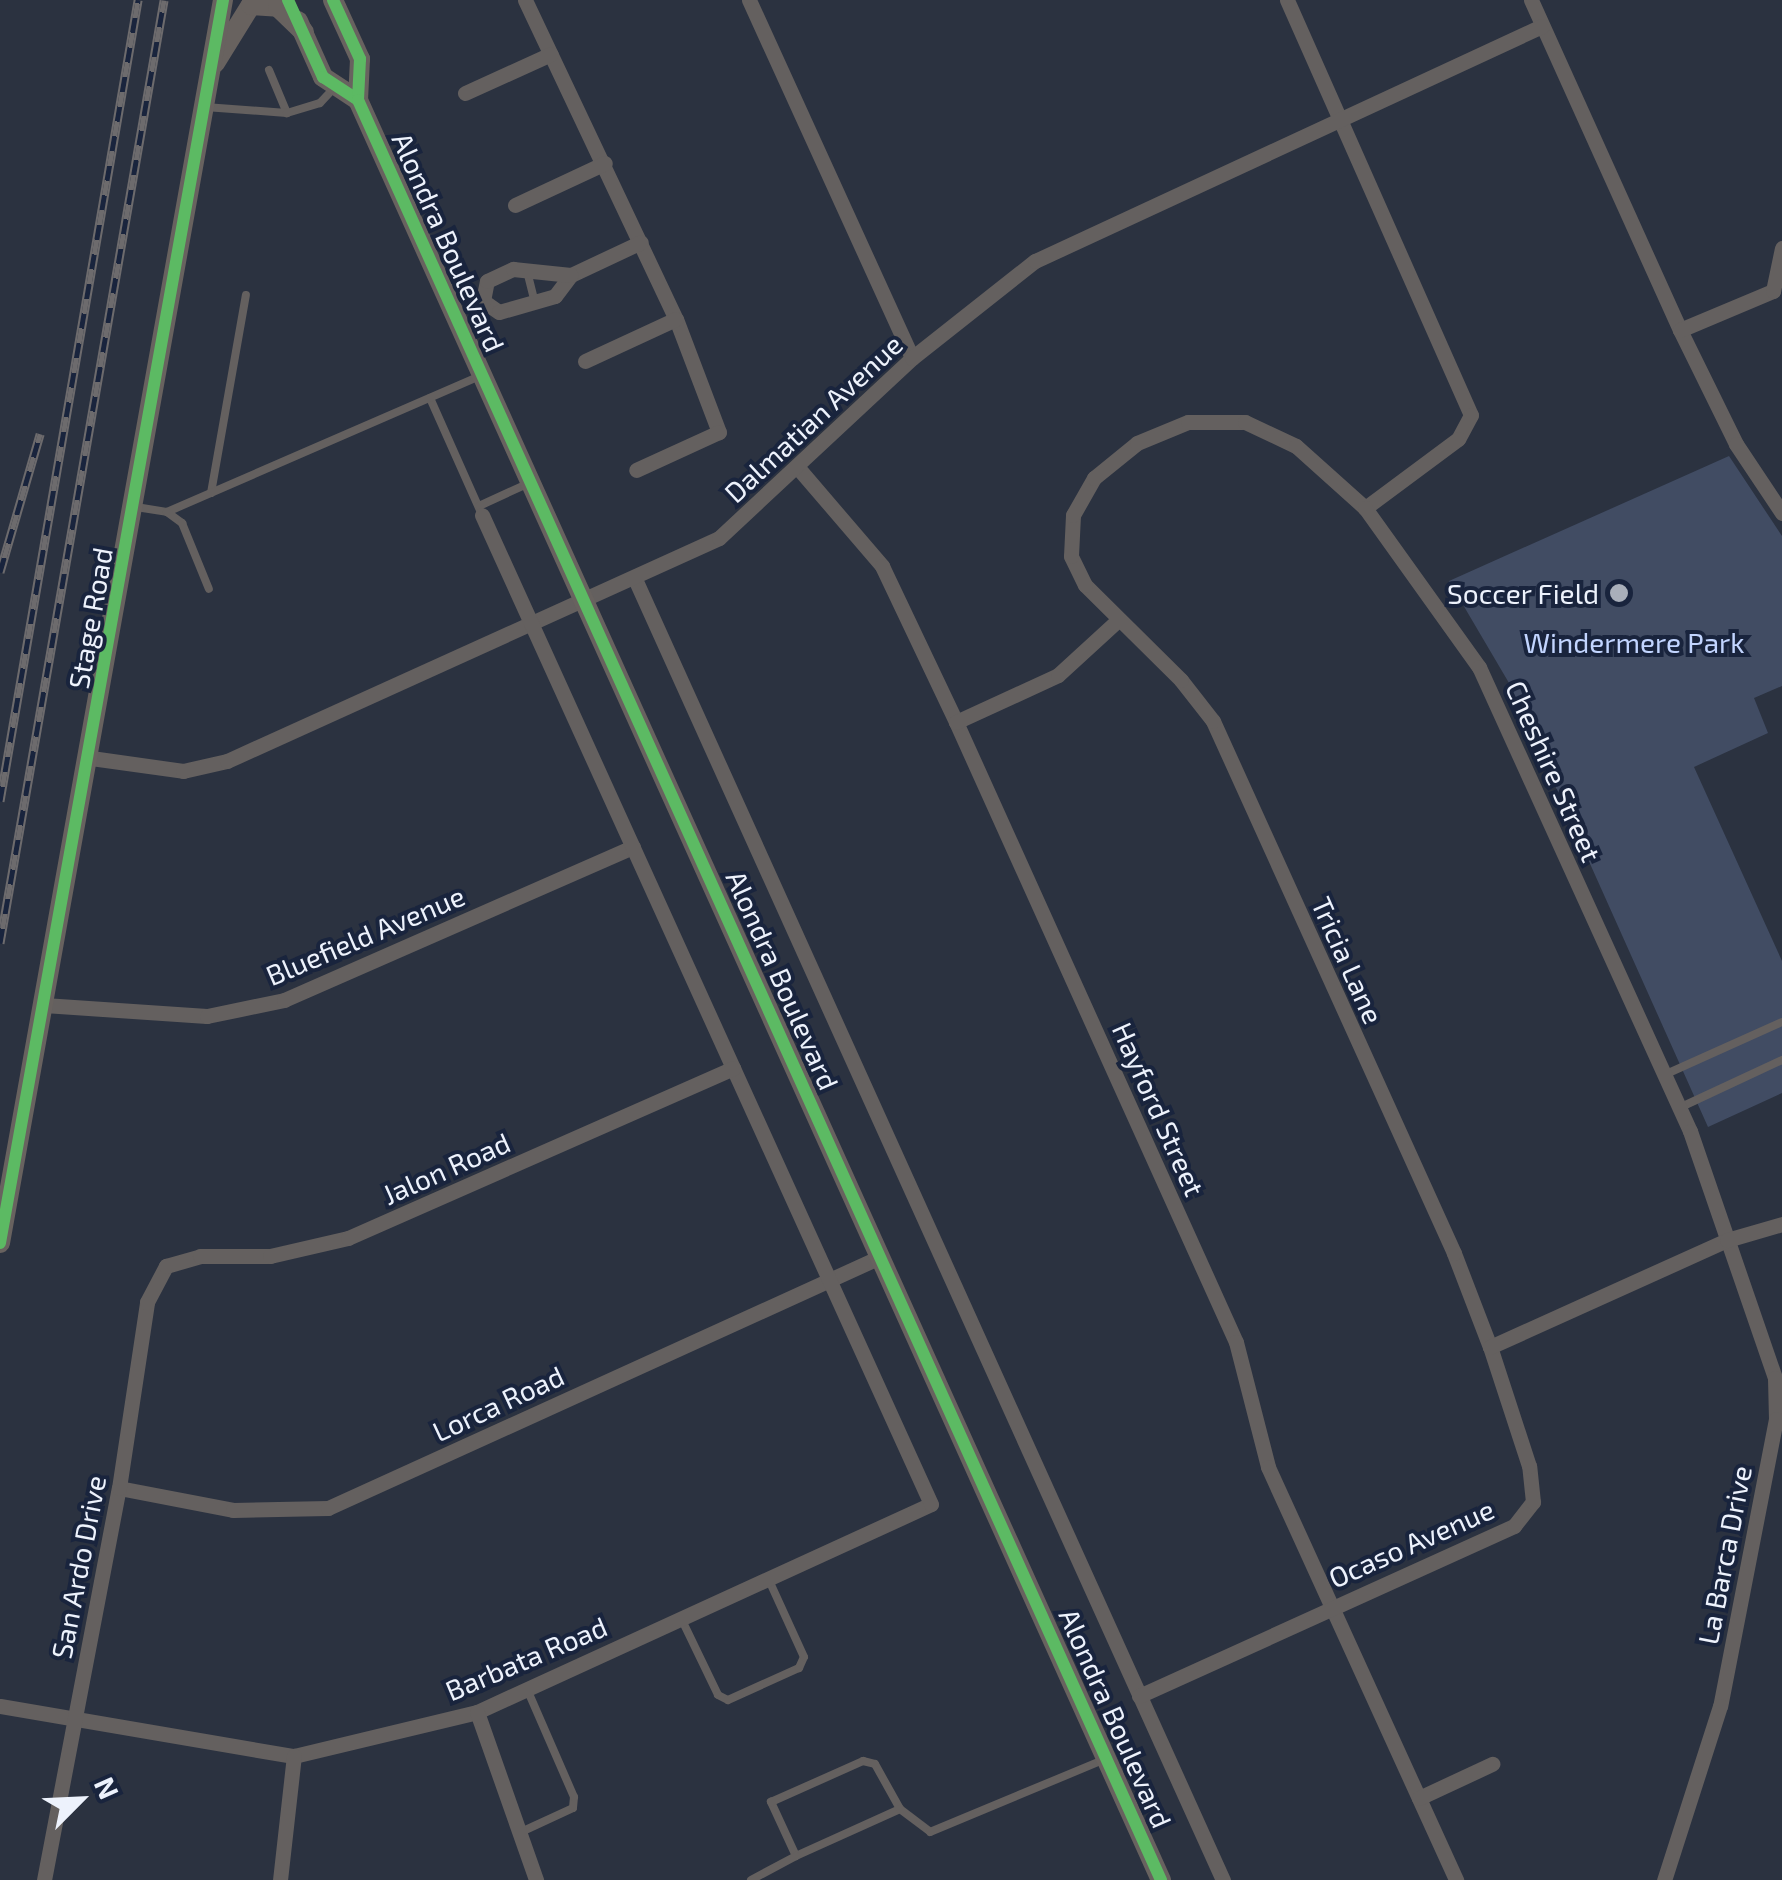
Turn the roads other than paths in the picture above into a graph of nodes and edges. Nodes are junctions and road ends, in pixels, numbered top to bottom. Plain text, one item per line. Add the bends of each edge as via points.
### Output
1 (223, 0) edge
2 (288, 0) edge
3 (333, 0) edge
4 (524, 0) edge
5 (749, 0) edge
6 (1287, 0) edge
7 (1531, 0) edge
8 (1542, 26) junction
9 (304, 32) junction
10 (551, 54) junction
11 (211, 68) junction
12 (269, 70) dead end
13 (336, 86) junction
14 (465, 93) dead end
15 (358, 100) junction
16 (204, 107) junction
17 (287, 112) junction
18 (1338, 117) junction
19 (605, 163) junction
20 (515, 205) dead end
21 (641, 242) junction
22 (1782, 248) edge
23 (527, 271) junction
24 (571, 275) junction
25 (246, 295) dead end
26 (534, 299) junction
27 (483, 301) junction
28 (454, 314) junction
29 (676, 319) junction
30 (1680, 330) junction
31 (912, 358) junction
32 (585, 361) dead end
33 (482, 376) junction
34 (430, 398) junction
35 (799, 469) junction
36 (636, 470) dead end
37 (531, 482) junction
38 (211, 494) junction
39 (135, 507) junction
40 (1365, 508) junction
41 (480, 511) junction
42 (167, 512) junction
43 (1782, 514) edge
44 (636, 579) junction
45 (209, 589) dead end
46 (584, 601) junction
47 (1117, 621) junction
48 (532, 623) junction
49 (956, 722) junction
50 (91, 758) junction
51 (633, 848) junction
52 (44, 1004) junction
53 (1782, 1022) edge
54 (1782, 1060) edge
55 (733, 1068) junction
56 (1664, 1076) junction
57 (1679, 1108) junction
58 (1782, 1224) edge
59 (1727, 1240) junction
60 (0, 1243) edge
61 (880, 1256) junction
62 (166, 1266) joint
63 (828, 1279) junction
64 (1490, 1347) junction
65 (120, 1488) junction
66 (768, 1578) junction
67 (1334, 1604) junction
68 (681, 1618) junction
69 (527, 1689) junction
70 (1139, 1696) junction
71 (0, 1706) edge
72 (477, 1712) junction
73 (72, 1721) junction
74 (294, 1756) junction
75 (1107, 1758) junction
76 (1492, 1764) dead end
77 (1419, 1798) junction
78 (900, 1809) junction
79 (521, 1832) junction
80 (796, 1856) junction
81 (44, 1880) edge
82 (280, 1880) edge
83 (536, 1880) edge
84 (751, 1880) edge
85 (1161, 1880) edge
86 (1223, 1880) edge
87 (1456, 1880) edge
88 (1664, 1880) edge

1 - 11 main road, Stage Road
2 - 9 main road
3 - 15 main road, Alondra Boulevard via 360,59
4 - 10 street
5 - 31 street
6 - 18 street
7 - 8 street
8 - 18 street, Dalmatian Avenue
8 - 30 street
9 - 11 main road via 278,7 251,5
9 - 13 main road via 324,77
10 - 14 street
10 - 19 street
11 - 16 main road, Stage Road
12 - 17 lane
13 - 15 main road
13 - 17 lane via 320,102
15 - 28 main road, Alondra Boulevard
16 - 17 lane
16 - 39 main road, Stage Road
18 - 31 street, Dalmatian Avenue via 1035,260
18 - 40 street via 1471,415 1458,439
19 - 20 street
19 - 21 street
21 - 24 street
21 - 29 street
22 - 30 street via 1772,292
23 - 24 street
23 - 26 lane
23 - 27 street via 513,269 487,281
24 - 26 street via 555,296
25 - 38 lane
26 - 27 street via 500,312
27 - 28 street
28 - 33 main road, Alondra Boulevard
29 - 32 street
29 - 36 street via 719,432
30 - 43 street via 1736,444
31 - 35 street, Dalmatian Avenue
33 - 34 lane
33 - 37 main road, Alondra Boulevard
34 - 38 lane
34 - 41 lane
35 - 44 street, Dalmatian Avenue via 719,538
35 - 49 street, Hayford Street via 882,566
37 - 41 lane
37 - 46 main road, Alondra Boulevard
38 - 42 lane
39 - 42 lane
39 - 50 main road, Stage Road
40 - 47 street via 1296,446 1245,422 1188,422 1137,443 1094,478 1073,515 1071,556
40 - 56 street, Cheshire Street via 1479,667
41 - 48 street
42 - 45 lane via 182,523
44 - 46 street, Dalmatian Avenue
44 - 70 street, Alondra Boulevard
46 - 48 street, Dalmatian Avenue
46 - 61 main road, Alondra Boulevard
47 - 49 street via 1058,675
47 - 64 street, Tricia Lane via 1181,680 1212,722 1454,1253
48 - 50 street, Dalmatian Avenue via 227,762 184,770
48 - 51 street
49 - 67 street, Hayford Street via 1236,1342 1268,1467
50 - 52 main road, Stage Road
51 - 52 street, Bluefield Avenue via 284,1000 206,1016
51 - 55 street
52 - 60 main road, Stage Road
53 - 56 lane
54 - 57 lane
55 - 62 street, Jalon Road via 348,1238 270,1256 200,1256
55 - 63 street
56 - 57 street, Cheshire Street
57 - 59 street, Cheshire Street
58 - 59 street
59 - 64 street
59 - 88 street, La Barca Drive via 1775,1378 1776,1419 1720,1706
61 - 63 street, Lorca Road
61 - 75 main road, Alondra Boulevard
62 - 65 street, San Ardo Drive via 147,1302
63 - 65 street, Lorca Road via 328,1508 234,1510
63 - 66 street, Barbata Road via 931,1504
64 - 67 street, Ocaso Avenue via 1530,1466 1534,1502 1514,1526
65 - 73 street, San Ardo Drive
66 - 68 street, Barbata Road
66 - 68 lane via 804,1657 799,1668 728,1700 718,1695
67 - 70 street, Ocaso Avenue
67 - 77 street, Hayford Street
68 - 69 street, Barbata Road
69 - 72 street, Barbata Road
69 - 79 lane via 574,1797 573,1808
70 - 86 street, Alondra Boulevard
71 - 73 street, Barbata Road
72 - 74 street, Barbata Road
72 - 79 street
73 - 74 street, Barbata Road
73 - 81 street, San Ardo Drive
74 - 82 street
75 - 78 lane via 930,1832
75 - 85 main road, Alondra Boulevard
76 - 77 street
77 - 87 street, Hayford Street
78 - 80 lane
78 - 80 lane via 875,1764 863,1761 771,1802
79 - 83 street
80 - 84 lane

